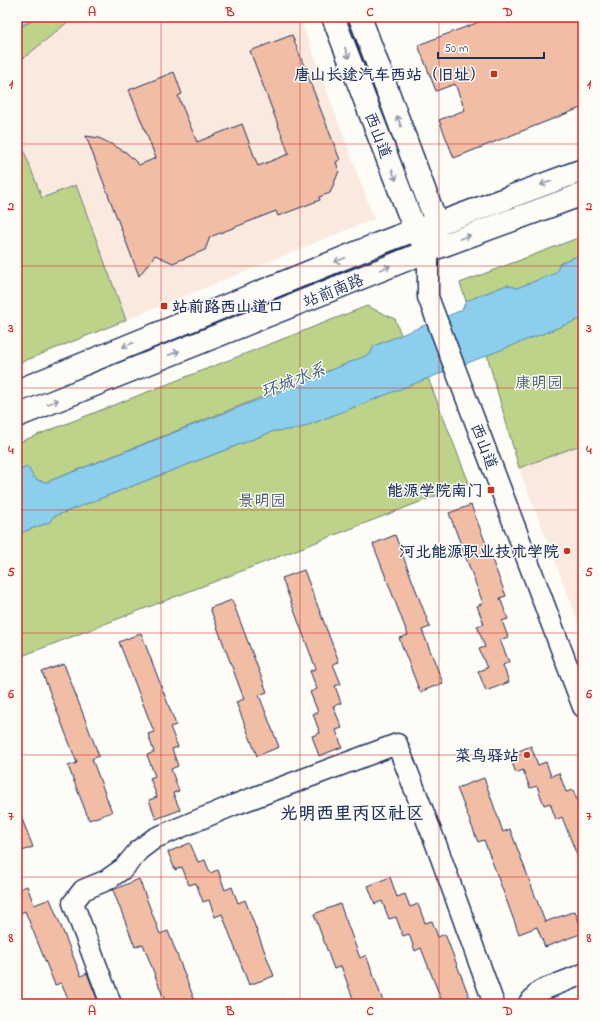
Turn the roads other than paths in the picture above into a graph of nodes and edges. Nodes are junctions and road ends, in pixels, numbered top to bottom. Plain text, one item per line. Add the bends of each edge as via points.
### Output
1 (333, 17) edge
2 (360, 17) edge
3 (583, 170) edge
4 (583, 194) edge
5 (436, 224) junction
6 (415, 230) junction
7 (428, 251) junction
8 (17, 391) edge
9 (17, 416) edge
10 (583, 707) edge
11 (583, 974) edge
12 (111, 1004) edge
13 (494, 1004) edge
14 (528, 1004) edge

1 -> 6 main road, 西山道
5 -> 2 main road, 西山道
3 -> 5 main road, 站前南路
7 -> 4 main road, 站前南路
5 - 6 main road, 站前南路
5 - 7 main road, 西山道
6 - 7 main road, 西山道
6 -> 8 main road, 站前南路
9 -> 7 main road, 站前南路
7 - 10 street, 西山道 via 428,297
11 - 14 street via 540,991
12 - 13 street via 73,903 83,890 107,880 124,868 139,850 155,838 234,805 397,744

